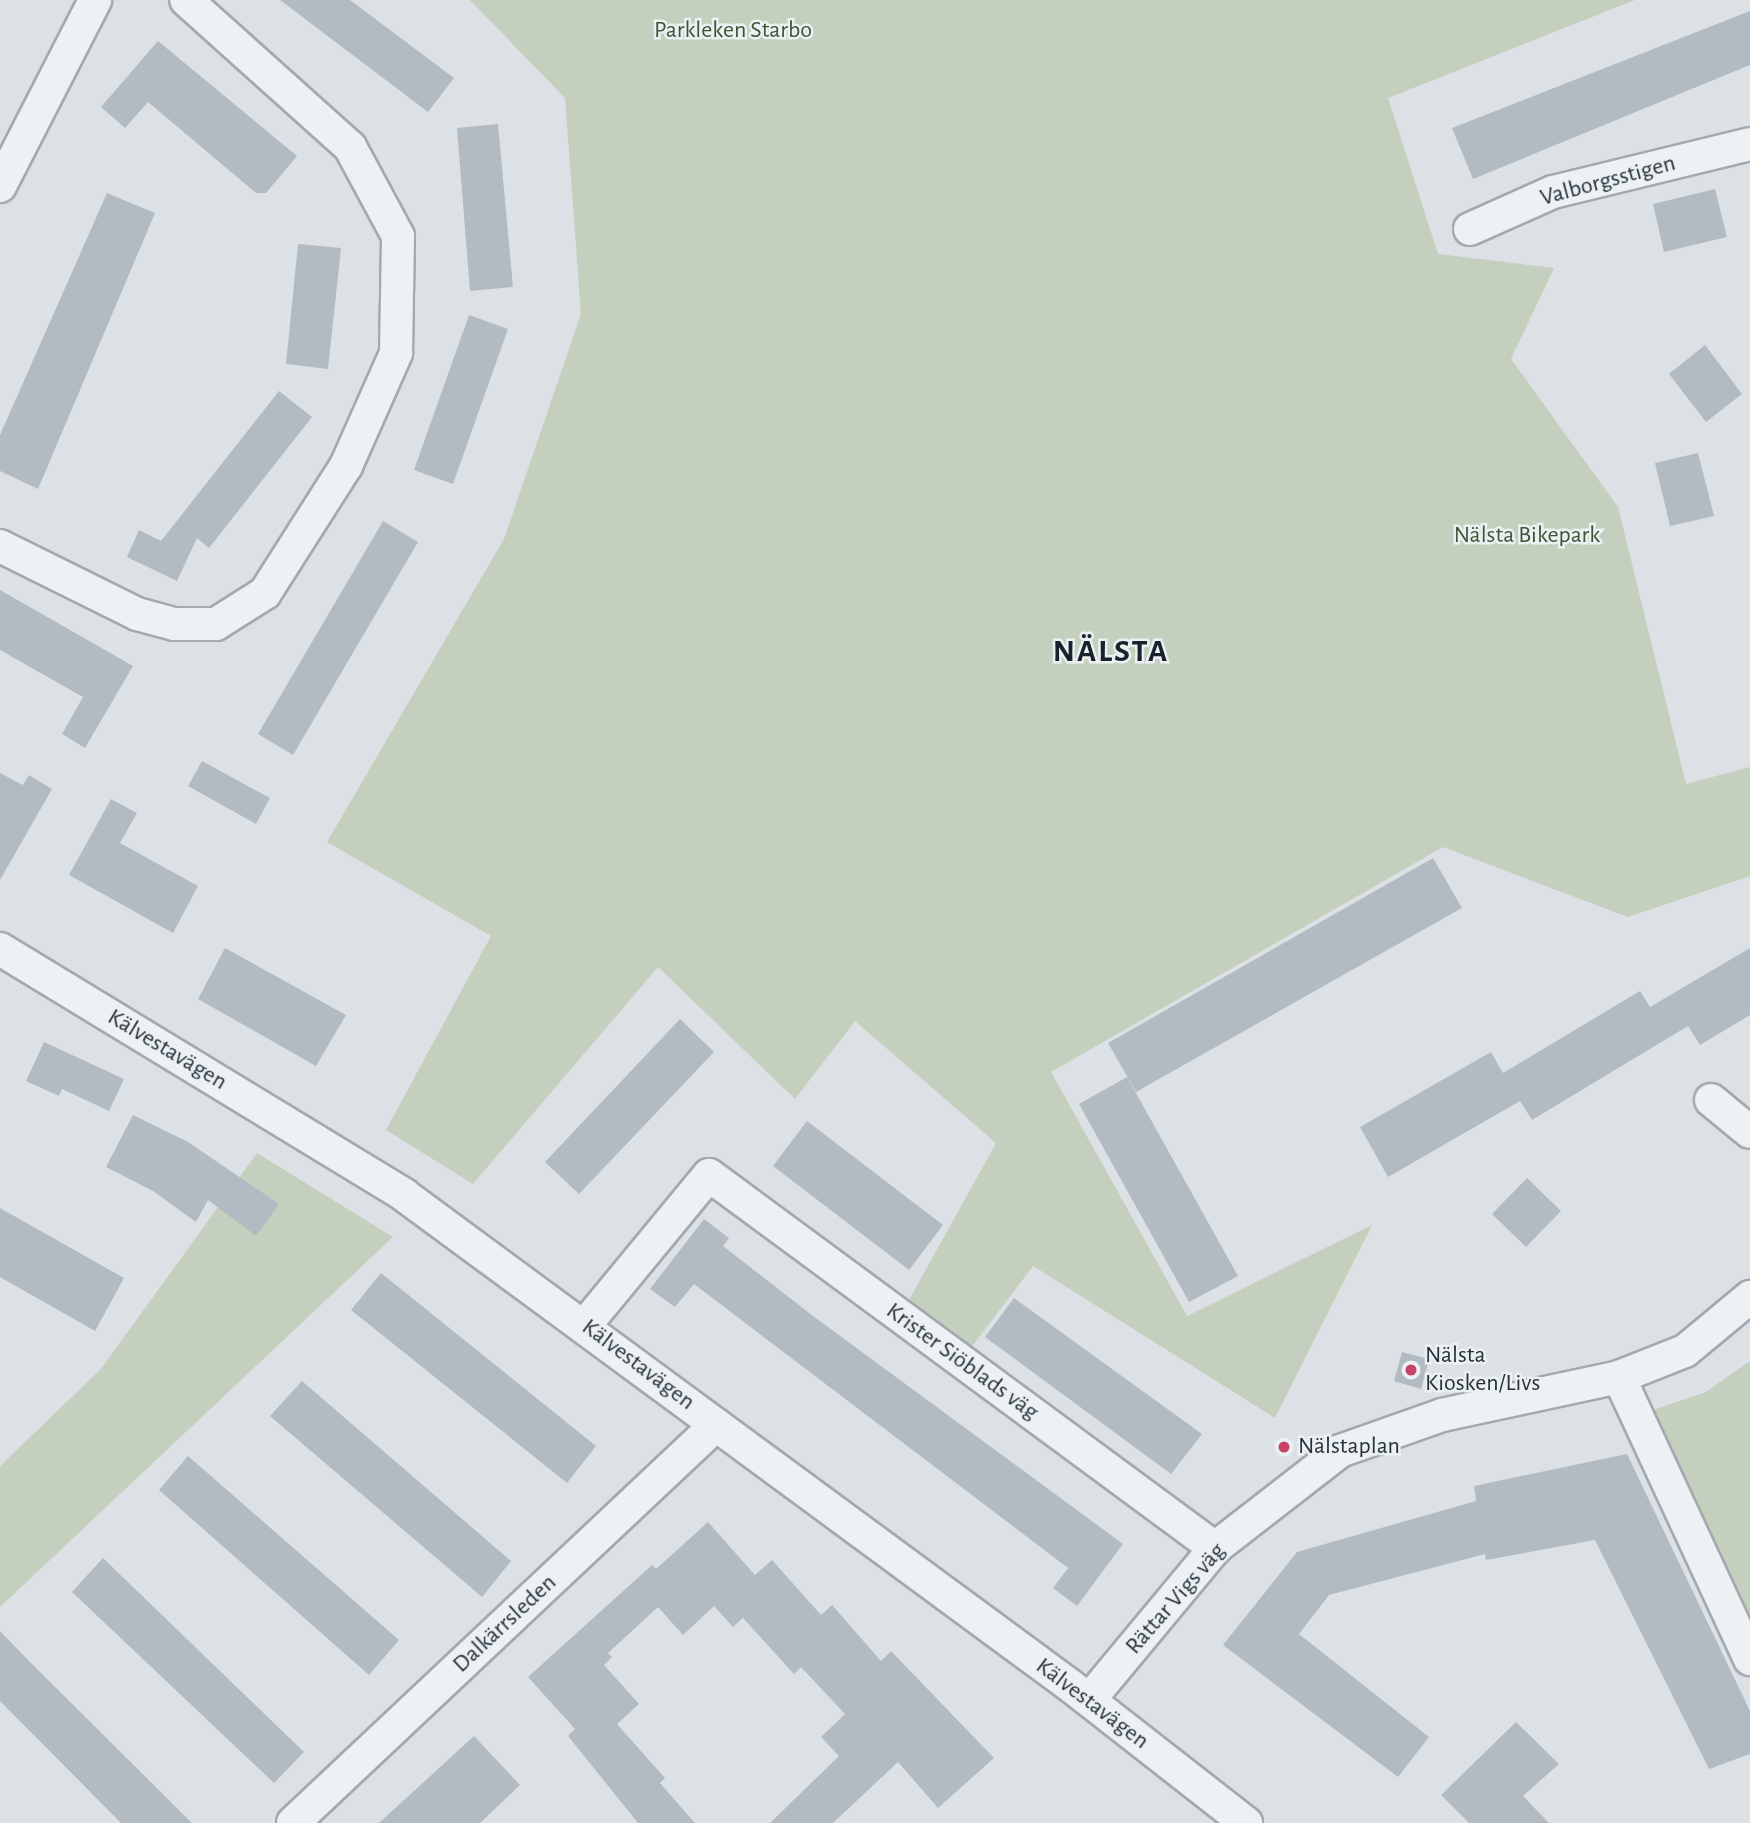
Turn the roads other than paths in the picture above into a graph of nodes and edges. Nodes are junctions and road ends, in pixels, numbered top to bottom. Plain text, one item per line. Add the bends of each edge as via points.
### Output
1 (94, 0) edge
2 (186, 0) edge
3 (1750, 144) edge
4 (0, 186) edge
5 (1470, 229) dead end
6 (0, 546) edge
7 (0, 949) edge
8 (1711, 1100) dead end
9 (1750, 1132) edge
10 (1750, 1297) edge
11 (586, 1324) junction
12 (1619, 1377) junction
13 (716, 1425) junction
14 (1215, 1548) junction
15 (1750, 1659) edge
16 (1089, 1700) junction
17 (293, 1823) edge
18 (1246, 1823) edge

1 - 4 street
2 - 6 street via 350,146 398,236 396,353 346,466 265,593 216,624 174,624 137,614
3 - 5 street, Valborgsstigen via 1553,192
7 - 11 street, Kälvestavägen via 404,1195
8 - 9 street
10 - 12 street, Rättar Vigs väg via 1685,1351
11 - 13 street, Kälvestavägen
11 - 14 street, Krister Siöblads väg via 709,1175
12 - 14 street, Rättar Vigs väg via 1442,1415 1340,1451
12 - 15 street
13 - 16 street, Kälvestavägen
13 - 17 street, Dalkärrsleden
14 - 16 street, Rättar Vigs väg
16 - 18 street, Kälvestavägen

